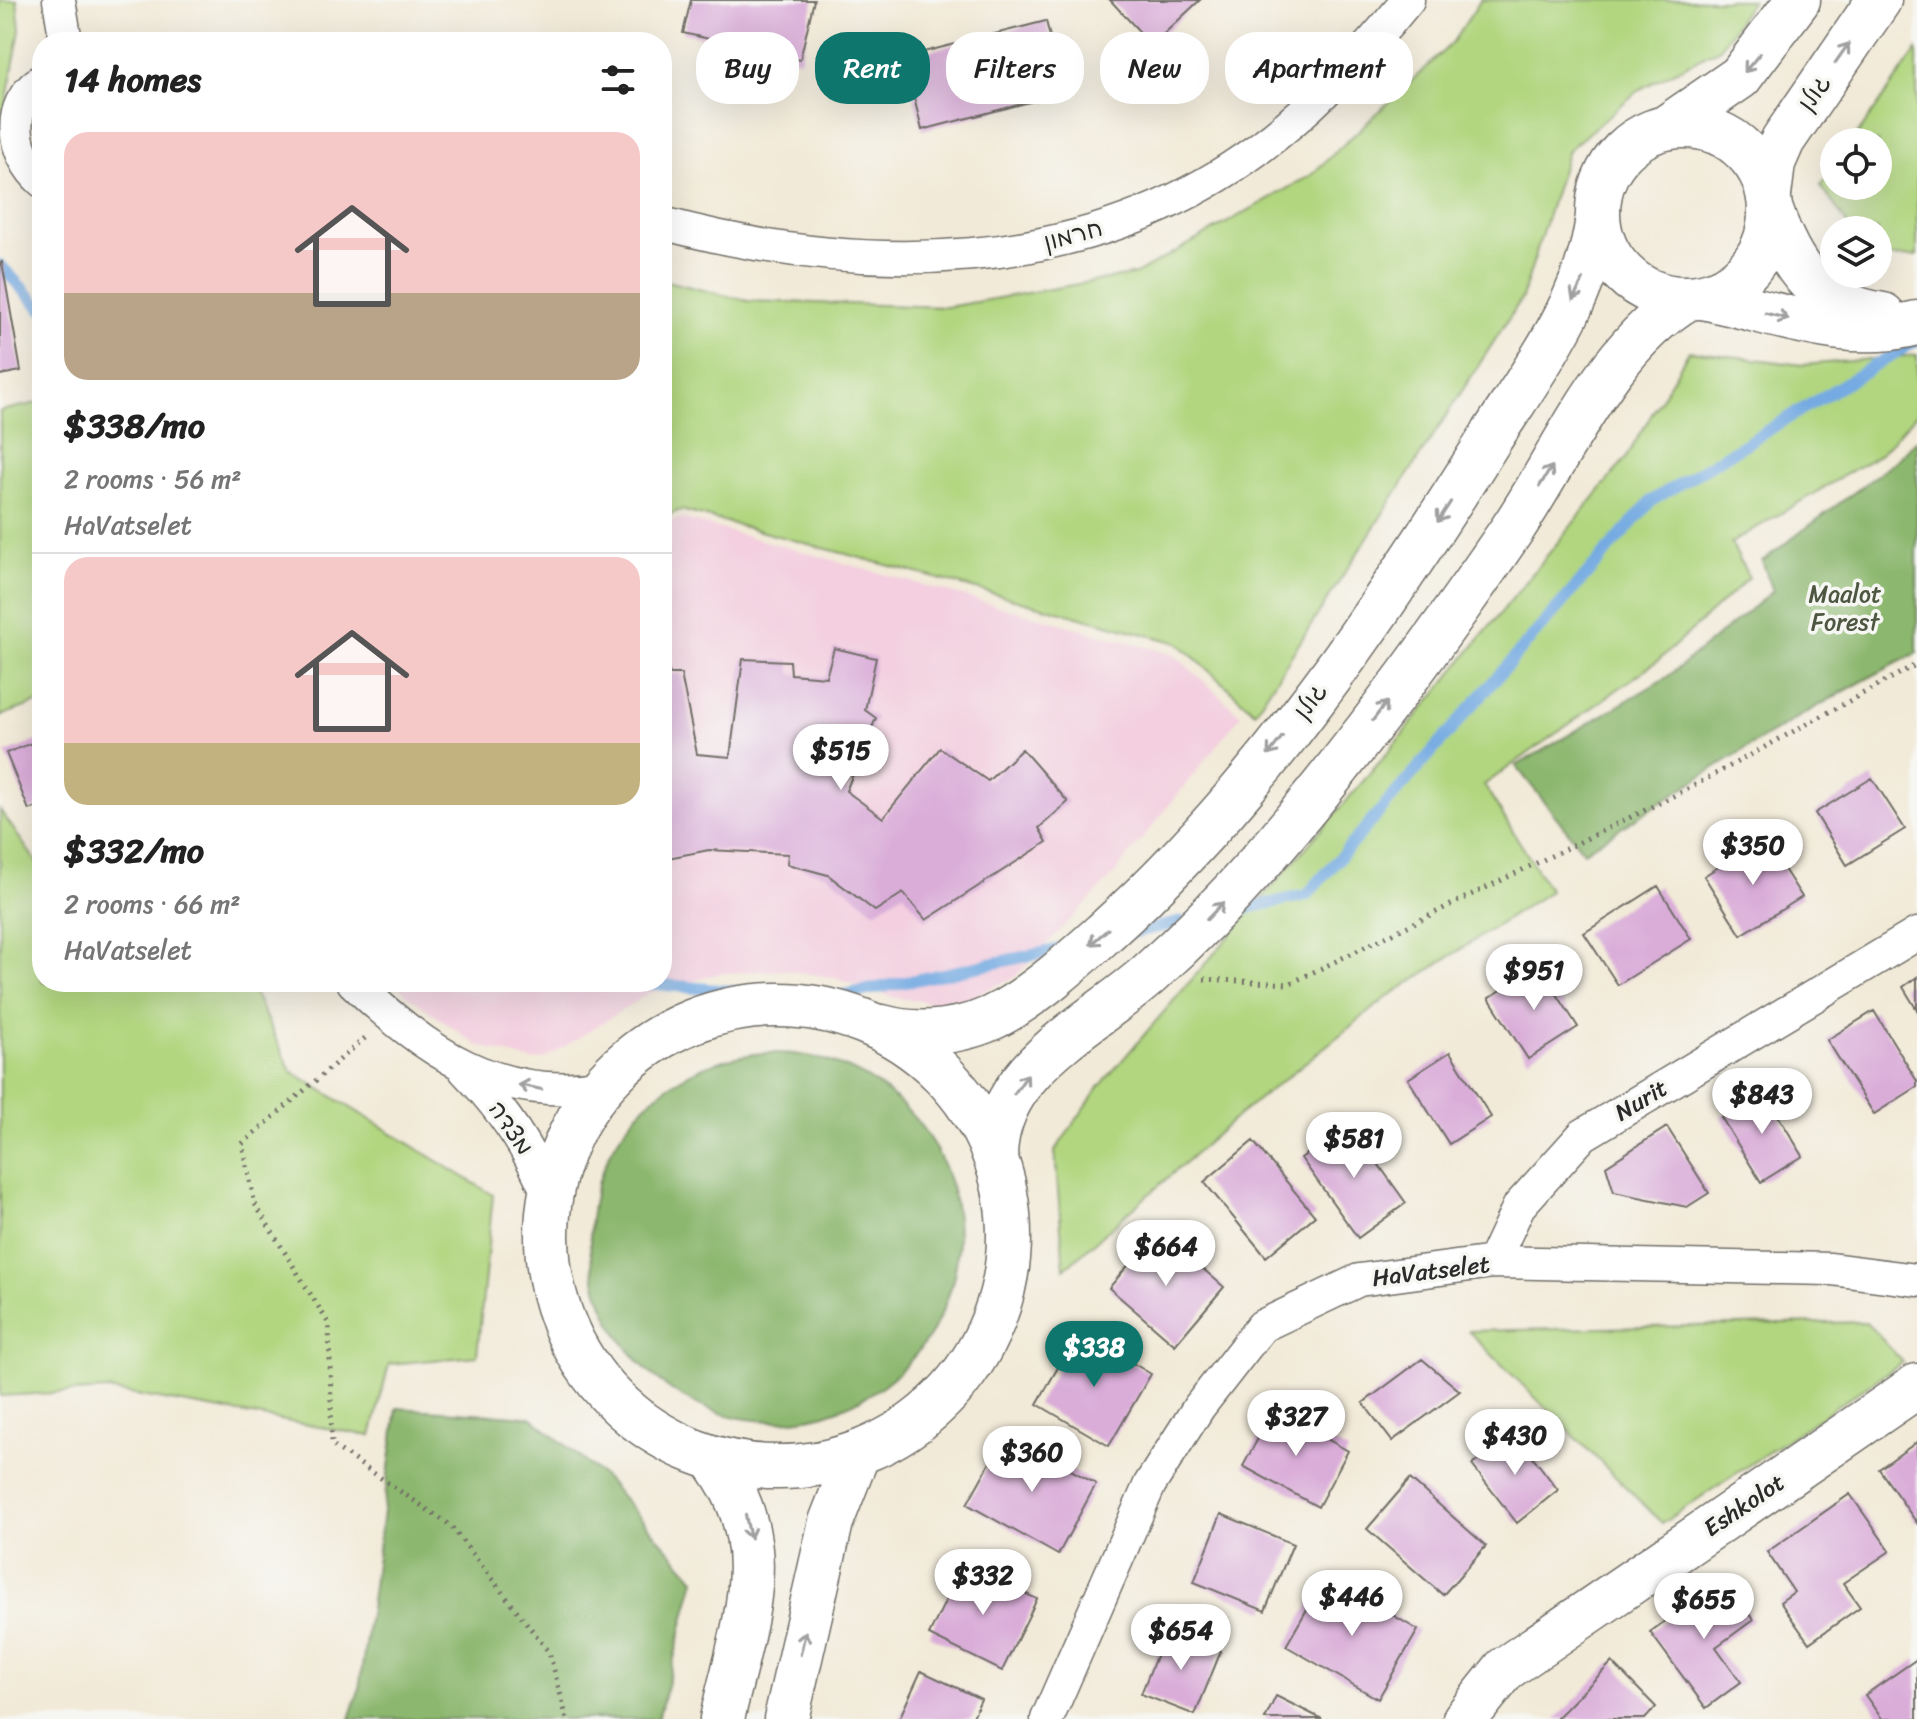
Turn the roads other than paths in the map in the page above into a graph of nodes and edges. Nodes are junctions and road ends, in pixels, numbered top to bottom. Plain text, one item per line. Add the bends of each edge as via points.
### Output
1 (59, 0) edge
2 (1408, 0) edge
3 (1798, 0) edge
4 (1879, 0) edge
5 (64, 32) edge
6 (32, 90) edge
7 (1667, 127) junction
8 (32, 171) edge
9 (1770, 201) junction
10 (1598, 215) junction
11 (672, 226) edge
12 (1695, 298) junction
13 (1917, 320) edge
14 (1917, 934) edge
15 (364, 992) edge
16 (877, 1026) junction
17 (459, 1065) junction
18 (604, 1085) junction
19 (995, 1155) junction
20 (550, 1199) junction
21 (1493, 1262) junction
22 (1917, 1280) edge
23 (1917, 1386) edge
24 (858, 1453) junction
25 (713, 1459) junction
26 (722, 1719) edge
27 (786, 1719) edge
28 (1047, 1719) edge
29 (1465, 1719) edge

1 - 5 street
2 - 11 street, חרמון via 1325,92 1258,150 1179,198 1089,234 985,256 865,259 728,241
3 -> 7 street via 1740,77
9 -> 4 street, גולן via 1773,163 1783,140
6 - 8 street via 15,133
7 - 9 street via 1709,129 1733,140 1760,170
7 - 10 street via 1631,143 1613,163
9 - 12 street via 1767,236 1756,261 1727,287
9 - 13 street via 1792,261 1819,291 1853,308
10 - 12 street via 1603,242 1625,275 1647,290
10 -> 16 street, גולן via 1591,261 1577,293 1470,472 1351,645 1207,829 1126,913 1005,1011 934,1032 902,1033
12 -> 13 street via 1826,326 1886,328
19 -> 12 street via 1000,1123 1030,1071 1147,975 1231,894 1308,805 1478,578 1627,348 1662,314
14 - 21 street, Nurit via 1583,1135 1519,1206
15 - 17 street, מצדה via 427,1047
16 - 18 street via 806,1006 732,1008 665,1033
16 - 19 street via 936,1067 960,1093
18 -> 17 street, מצדה via 539,1090
17 - 20 street, מצדה via 527,1149
18 - 20 street via 570,1136
19 - 24 street via 1008,1226 1007,1264 986,1336 969,1367 929,1411
20 - 25 street via 551,1282 576,1349 604,1388 647,1427
21 - 22 street, HaVatselet via 1831,1269
21 - 28 street, HaVatselet via 1359,1280 1262,1326 1199,1407 1150,1484
23 - 29 street, Eshkolot via 1505,1669
24 - 25 street via 787,1468
27 -> 24 street via 828,1531
25 -> 26 street via 740,1501 752,1548 750,1588

